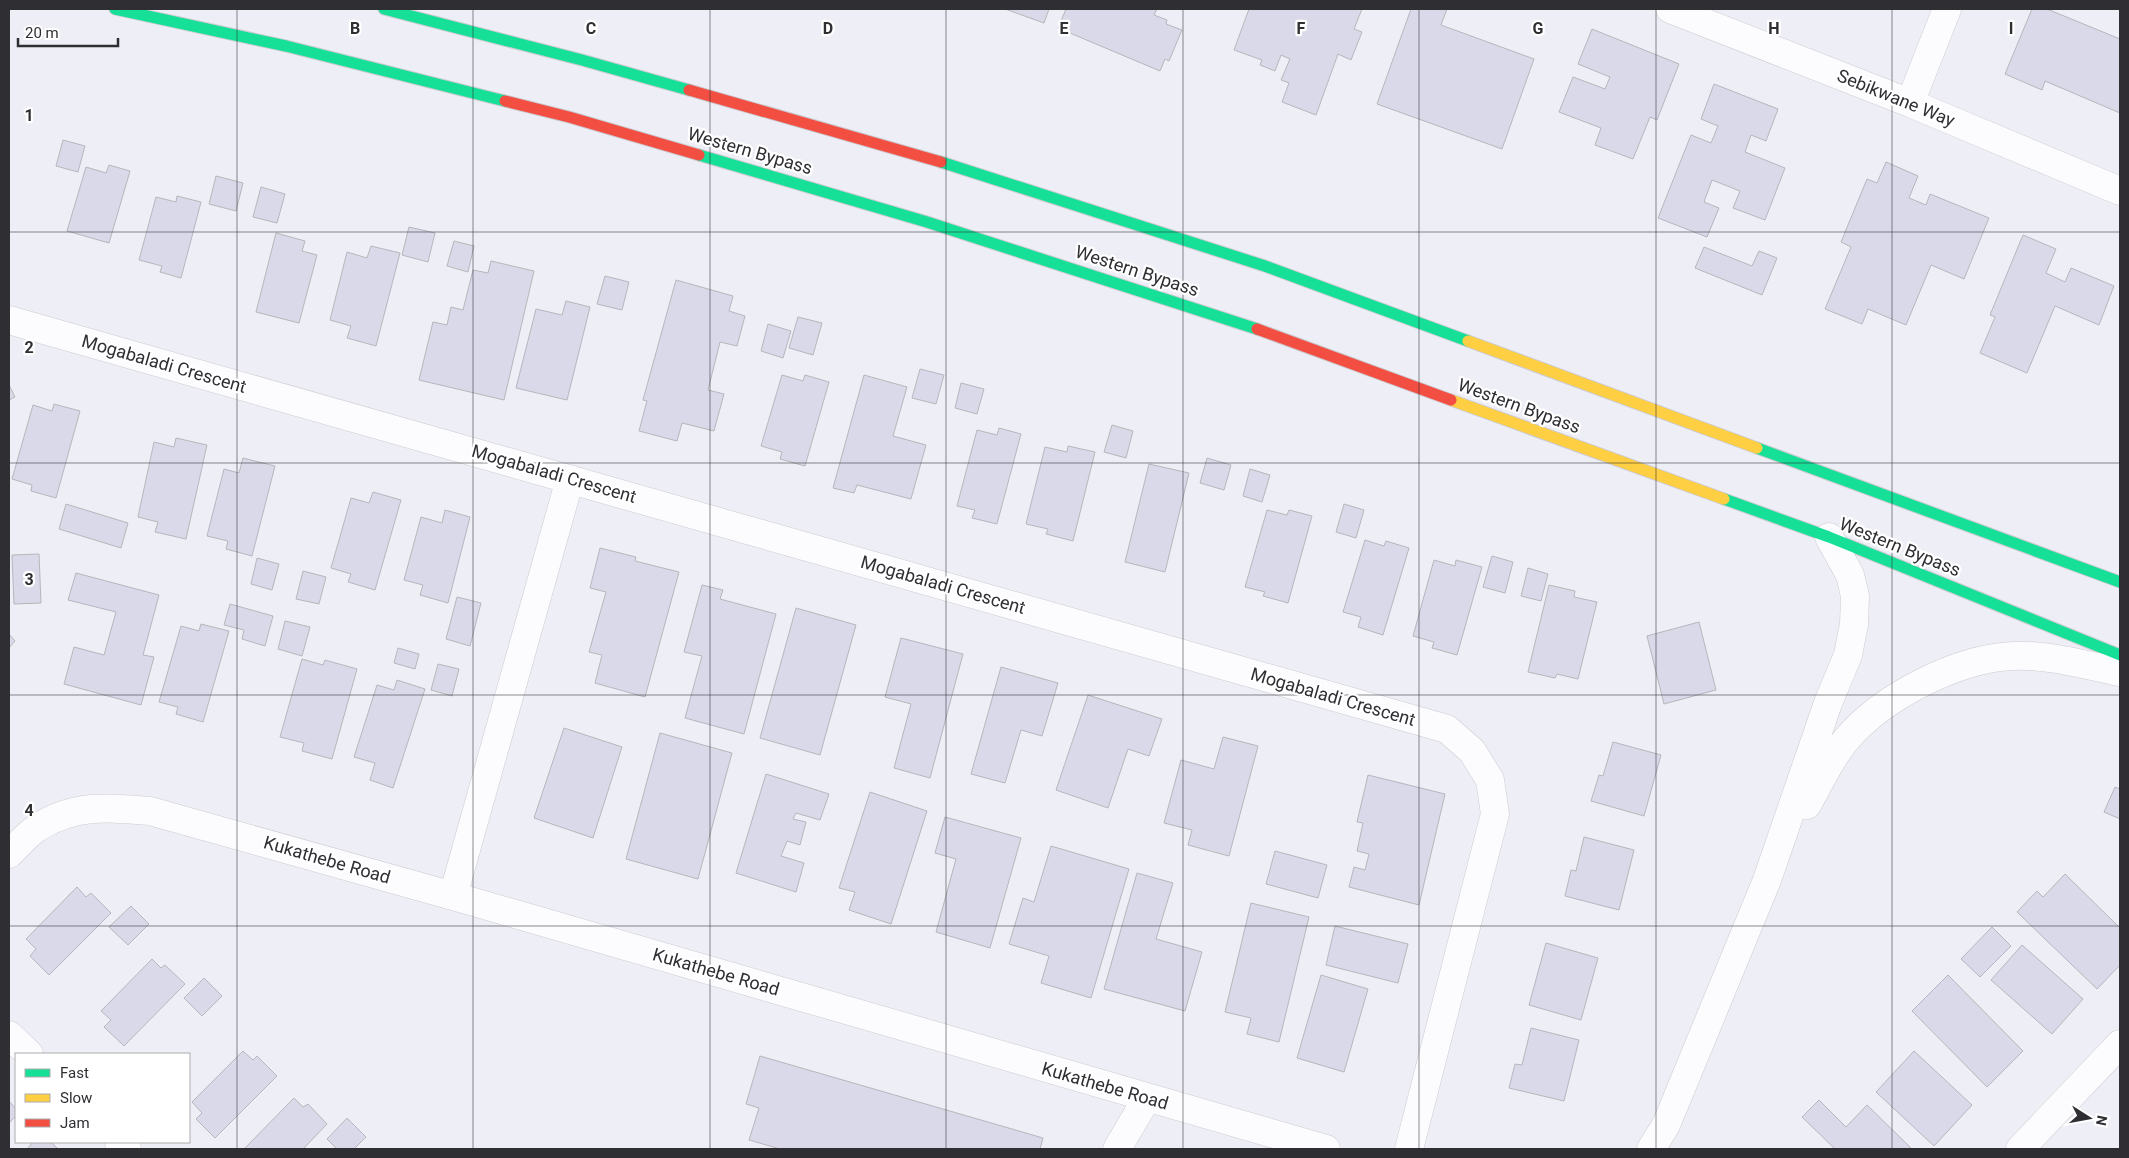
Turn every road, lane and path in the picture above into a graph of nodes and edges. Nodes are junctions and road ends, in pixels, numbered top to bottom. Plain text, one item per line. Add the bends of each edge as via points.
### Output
1 (115, 9) edge
2 (384, 9) edge
3 (1670, 9) edge
4 (1947, 9) edge
5 (1910, 103) junction
6 (2120, 191) edge
7 (9, 320) edge
8 (570, 479) junction
9 (1829, 537) junction
10 (2120, 582) edge
11 (2120, 655) edge
12 (2120, 672) edge
13 (9, 854) edge
14 (1767, 880) junction
15 (454, 896) junction
16 (9, 1035) edge
17 (2120, 1044) edge
18 (28, 1053) edge
19 (1147, 1098) junction
20 (1117, 1149) edge
21 (1326, 1149) edge
22 (1409, 1149) edge
23 (1651, 1149) edge
24 (2020, 1149) edge

1 - 9 highway, Western Bypass via 286,46 569,117 927,222 1243,324
2 - 10 highway via 582,60 952,165 1265,266
3 - 5 street, Sebikwane Way
4 - 5 street
5 - 6 street, Sebikwane Way
7 - 8 street, Mogabaladi Crescent
8 - 15 street
8 - 22 street, Mogabaladi Crescent via 1447,729 1472,751 1490,780 1495,814
9 - 11 highway, Western Bypass
9 - 14 street via 1850,574 1855,596 1854,624 1848,654
12 - 14 street via 2050,657 2011,656 1963,665 1913,688 1874,713 1846,740
13 - 15 street, Kukathebe Road via 37,828 69,813 104,806 150,811
14 - 23 street via 1666,1125
15 - 19 street, Kukathebe Road
16 - 18 street
17 - 24 street
19 - 20 street
19 - 21 street, Kukathebe Road

